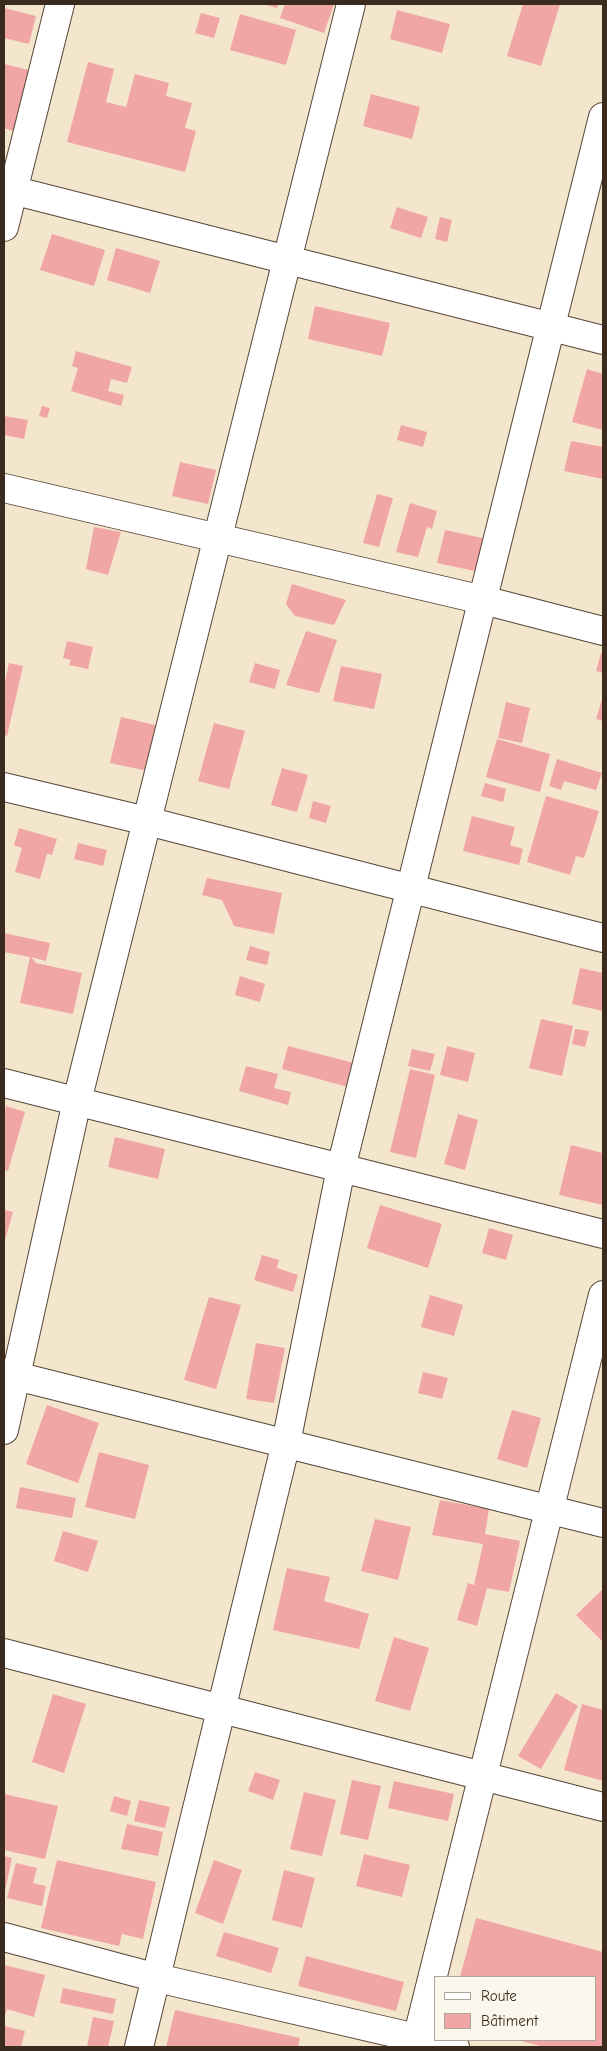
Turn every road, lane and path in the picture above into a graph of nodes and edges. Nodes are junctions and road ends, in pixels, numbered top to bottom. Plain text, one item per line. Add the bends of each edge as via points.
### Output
1 (60, 4) edge
2 (351, 4) edge
3 (603, 117) edge
4 (8, 189) edge
5 (4, 227) edge
6 (287, 260) junction
7 (551, 327) junction
8 (603, 340) edge
9 (4, 488) edge
10 (217, 538) junction
11 (483, 600) junction
12 (603, 631) edge
13 (4, 787) edge
14 (147, 821) junction
15 (410, 888) junction
16 (603, 938) edge
17 (4, 1083) edge
18 (77, 1101) junction
19 (341, 1168) junction
20 (603, 1234) edge
21 (603, 1294) edge
22 (10, 1375) edge
23 (4, 1430) edge
24 (286, 1442) junction
25 (550, 1509) junction
26 (603, 1523) edge
27 (4, 1653) edge
28 (221, 1709) junction
29 (483, 1776) junction
30 (603, 1807) edge
31 (4, 1937) edge
32 (157, 1978) junction
33 (417, 2042) edge
34 (139, 2047) edge
35 (455, 2047) edge

1 - 4 street
2 - 6 street
3 - 7 street
4 - 5 street
4 - 6 street
6 - 7 street
6 - 10 street
7 - 8 street
7 - 11 street
9 - 10 street
10 - 11 street
10 - 14 street
11 - 12 street
11 - 15 street
13 - 14 street
14 - 15 street
14 - 18 street
15 - 16 street
15 - 19 street
17 - 18 street
18 - 19 street
18 - 22 street
19 - 20 street
19 - 24 street
21 - 25 street
22 - 23 street
22 - 24 street
24 - 25 street
24 - 28 street
25 - 26 street
25 - 29 street
27 - 28 street
28 - 29 street
28 - 32 street
29 - 30 street
29 - 33 street
31 - 32 street
32 - 33 street
32 - 34 street
33 - 35 street

